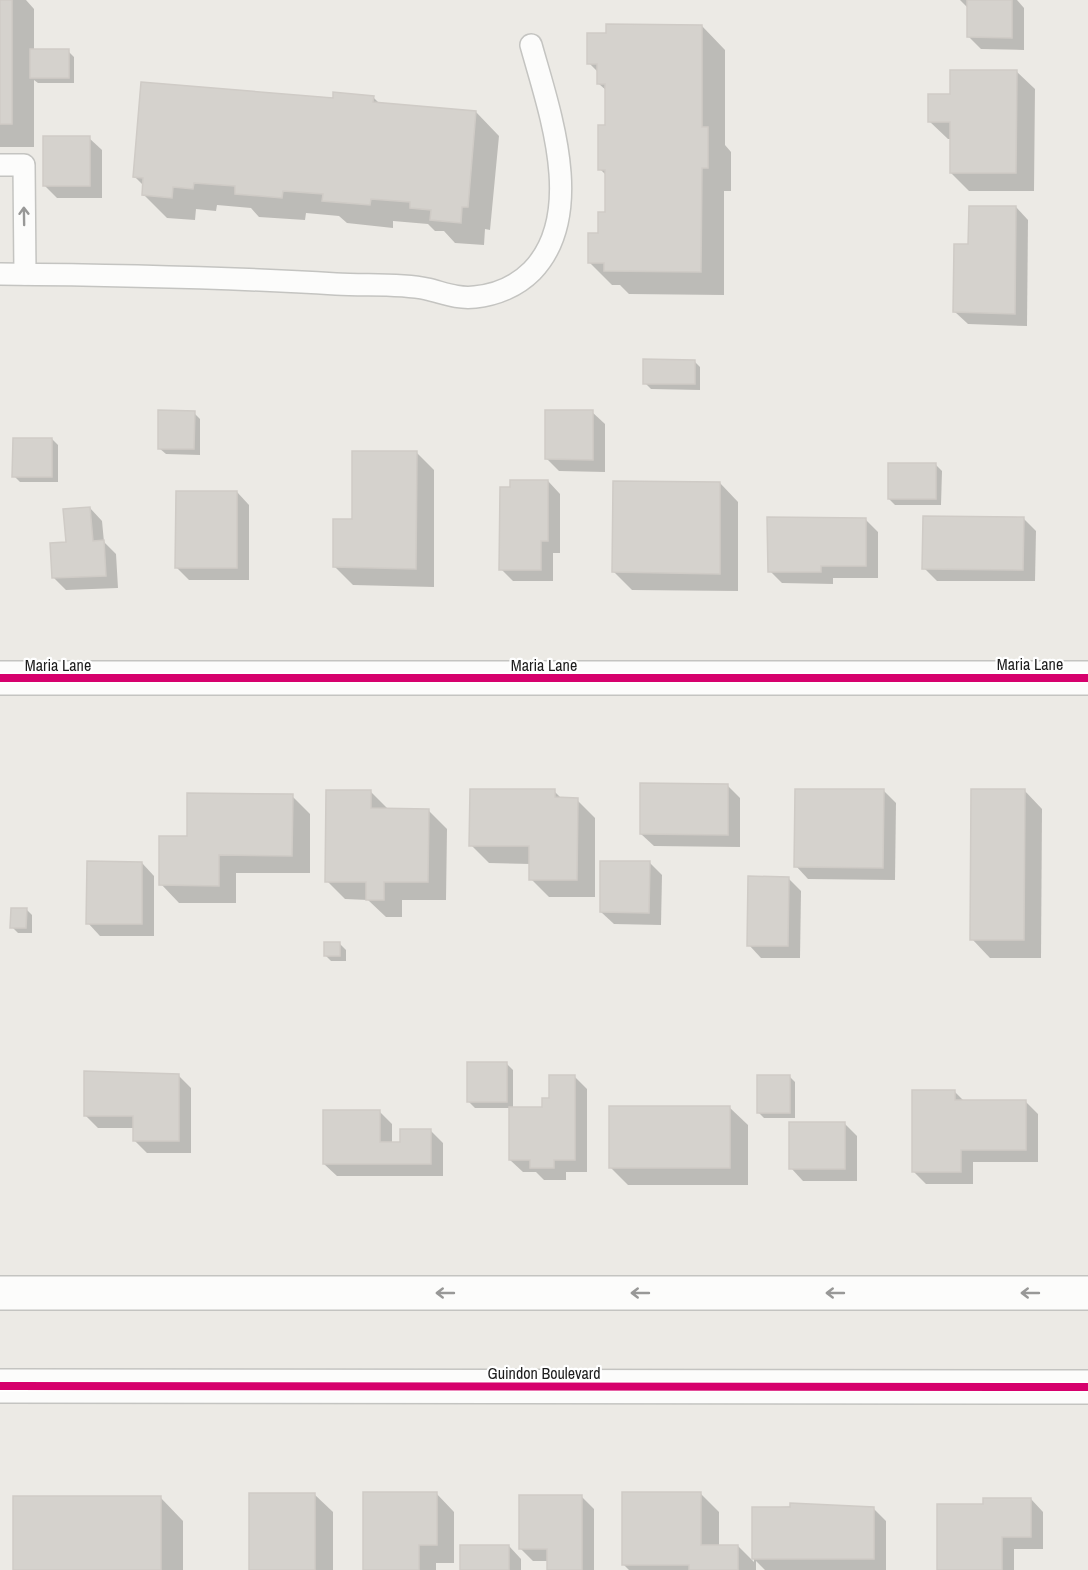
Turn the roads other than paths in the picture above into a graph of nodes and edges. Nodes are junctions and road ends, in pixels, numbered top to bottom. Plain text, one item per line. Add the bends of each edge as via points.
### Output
1 (531, 45) dead end
2 (0, 165) edge
3 (0, 274) edge
4 (25, 274) junction
5 (0, 678) edge
6 (1088, 678) edge
7 (0, 1293) edge
8 (1088, 1293) edge
9 (0, 1386) edge
10 (1088, 1387) edge

1 - 4 lane via 556,132 559,216 552,240 539,262 522,279 500,291 463,298 427,290 274,280
4 -> 2 lane via 24,165
3 - 4 lane
5 - 6 street, Maria Lane
8 -> 7 street
9 - 10 street, Guindon Boulevard

